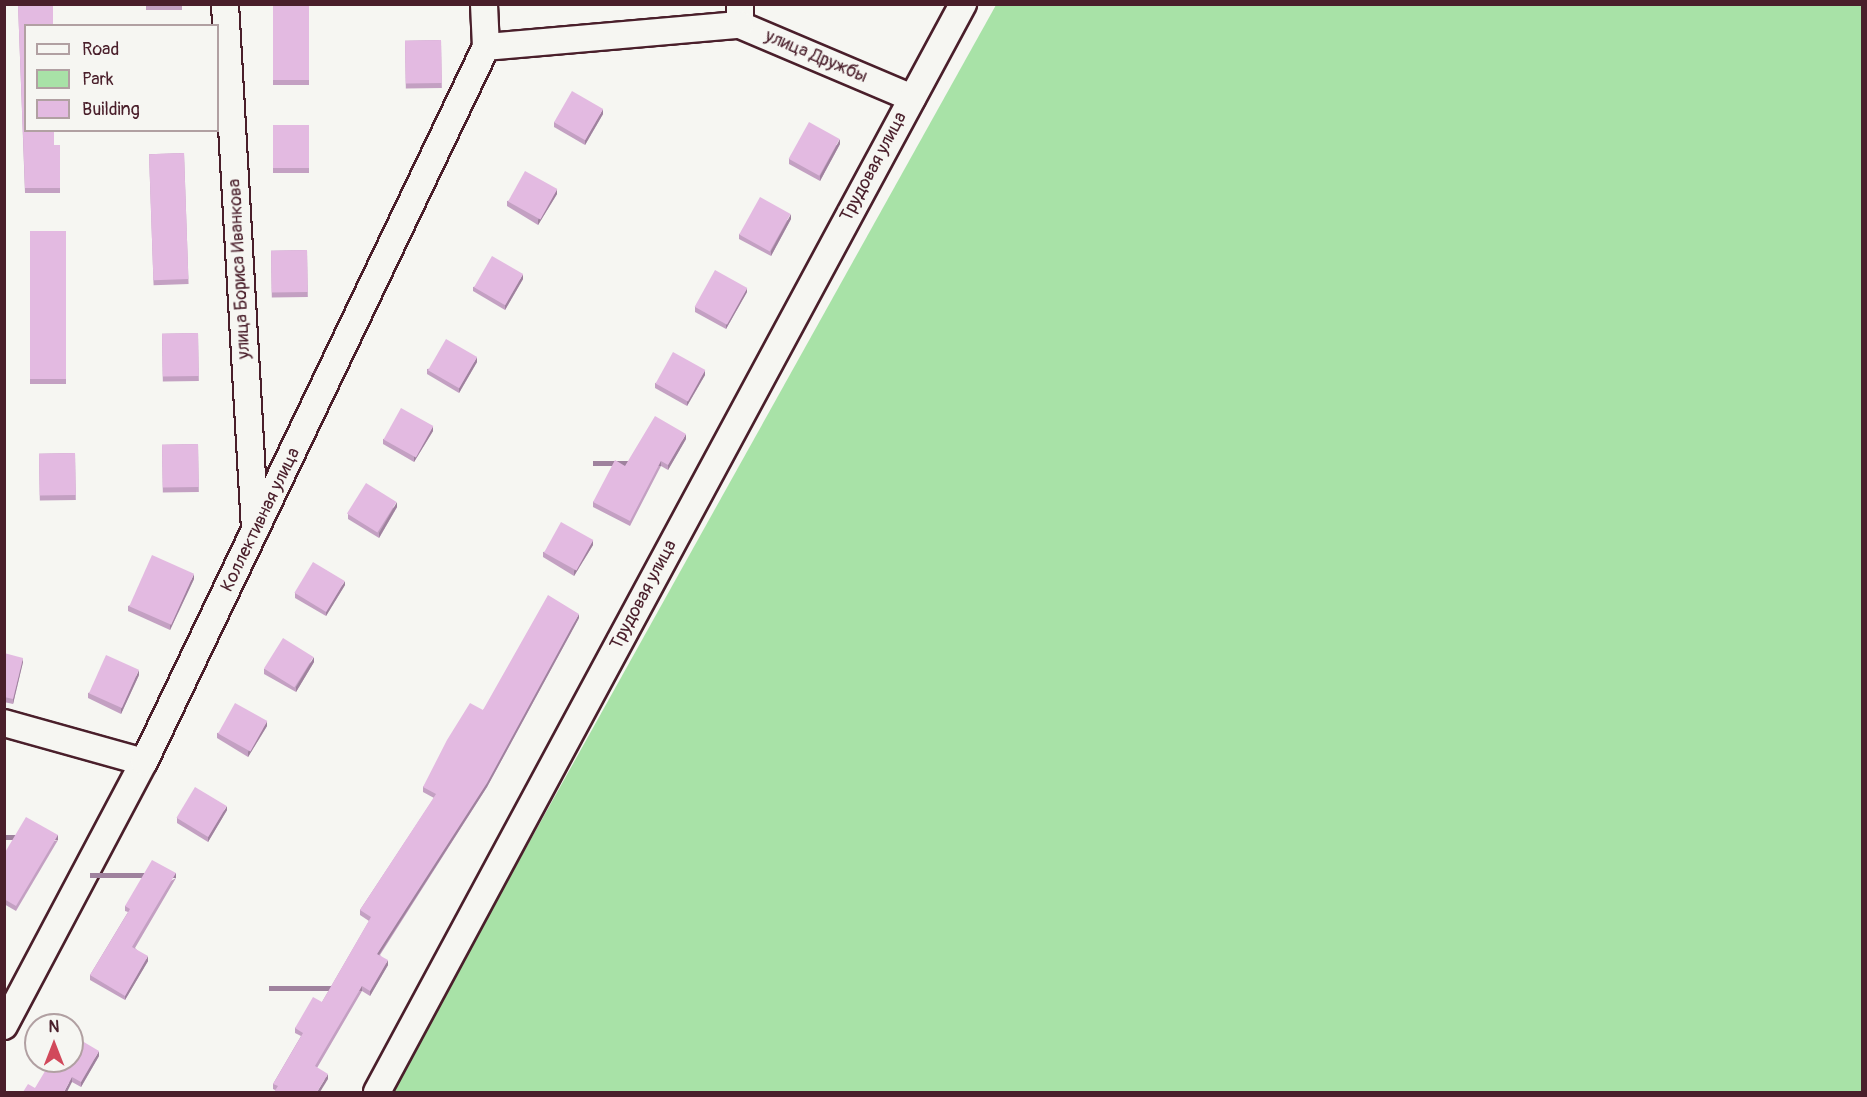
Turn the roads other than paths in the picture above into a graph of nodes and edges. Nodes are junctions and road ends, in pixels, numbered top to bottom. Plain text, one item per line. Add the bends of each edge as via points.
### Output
1 (225, 4) edge
2 (484, 4) edge
3 (963, 4) edge
4 (740, 15) edge
5 (486, 47) junction
6 (912, 98) junction
7 (255, 533) junction
8 (4, 723) edge
9 (144, 762) junction
10 (4, 1026) edge
11 (377, 1092) edge

1 - 7 street, улица Бориса Иванкова
2 - 5 street, Коллективная улица
3 - 6 street, Трудовая улица
4 - 5 street
4 - 6 street, улица Дружбы
5 - 7 street, Коллективная улица
6 - 11 street, Трудовая улица
7 - 9 street, Коллективная улица
8 - 9 street
9 - 10 street, Коллективная улица

